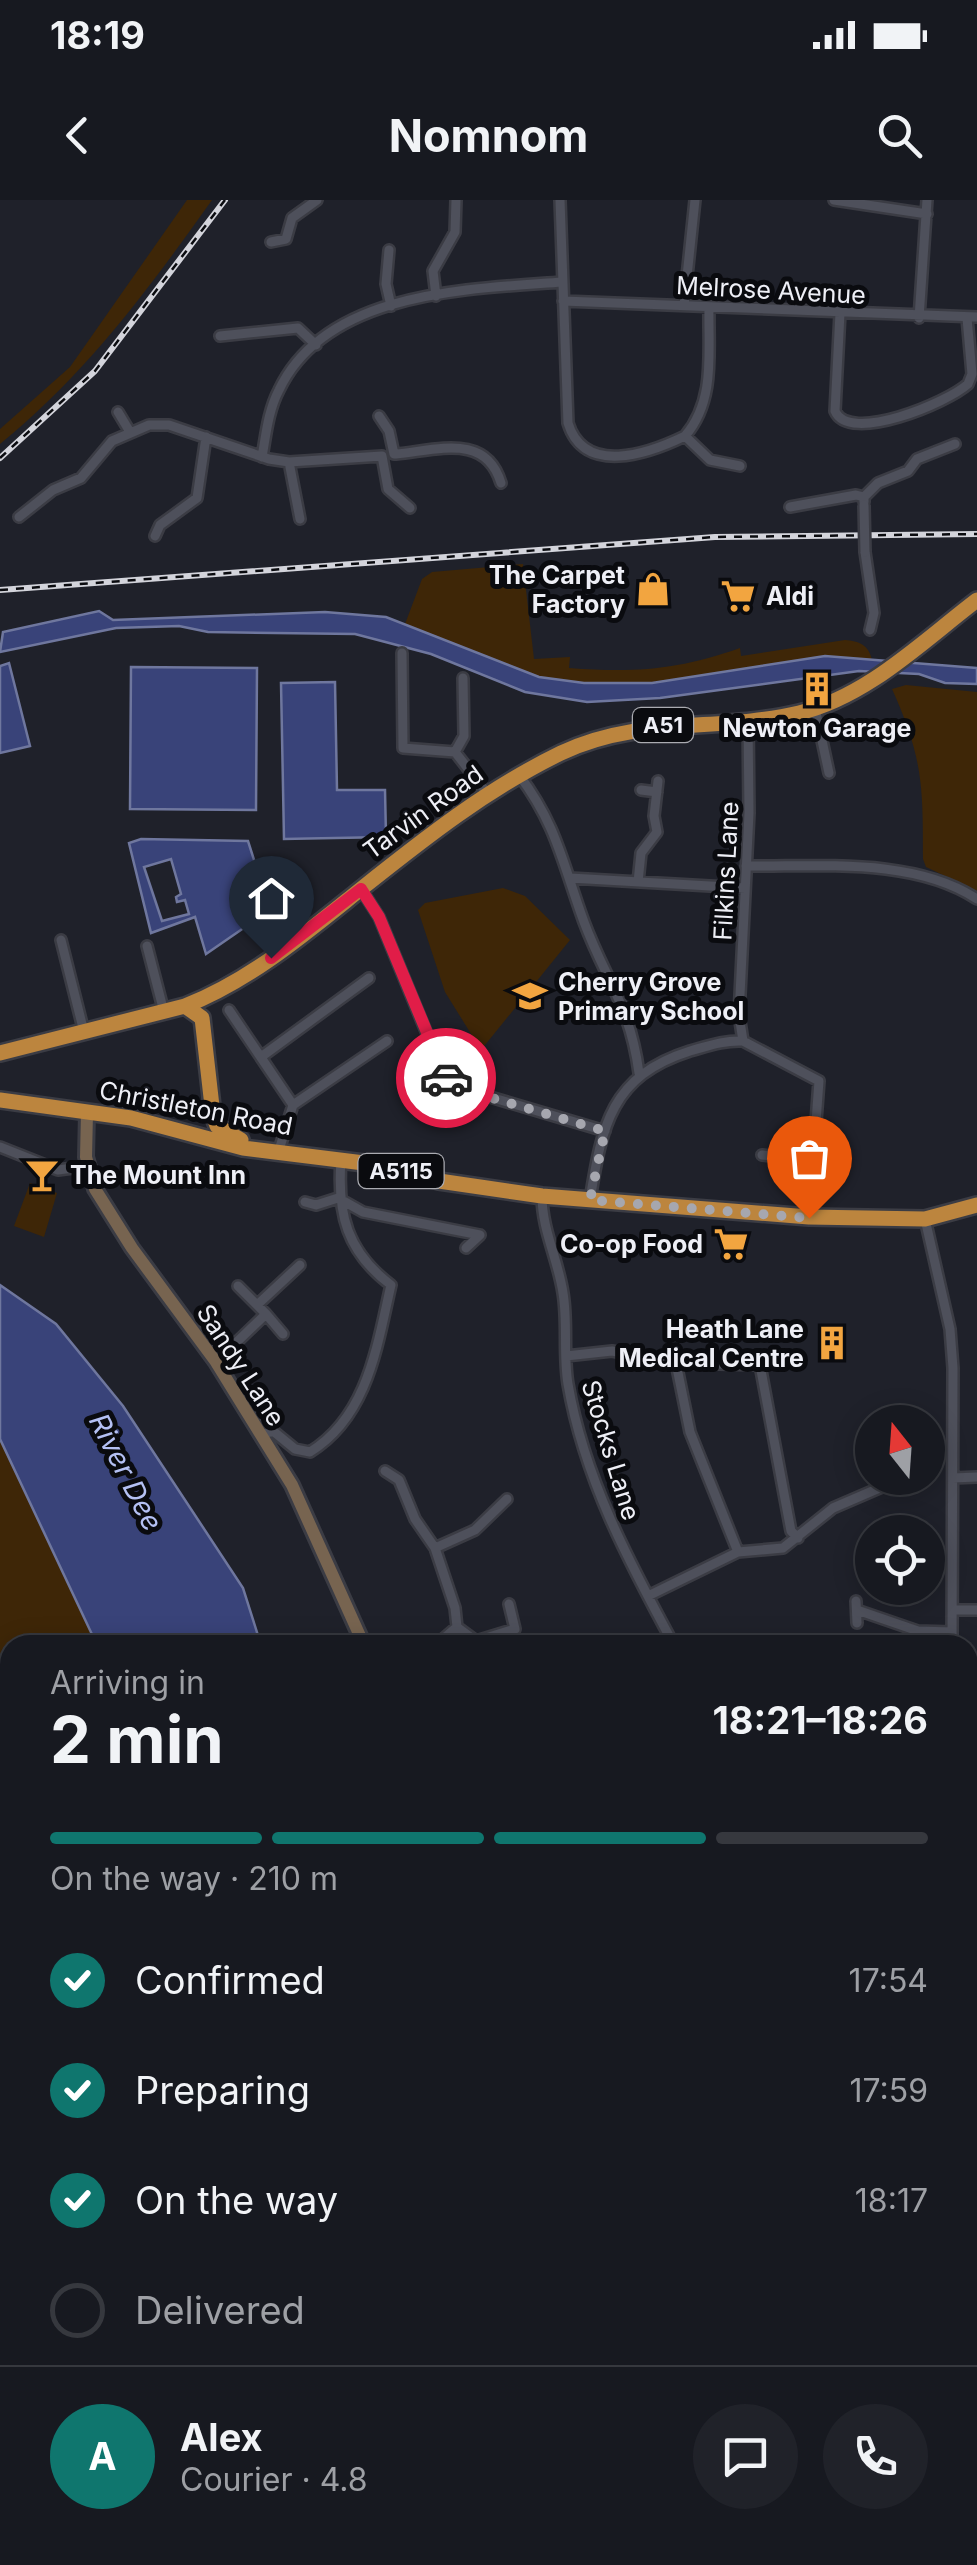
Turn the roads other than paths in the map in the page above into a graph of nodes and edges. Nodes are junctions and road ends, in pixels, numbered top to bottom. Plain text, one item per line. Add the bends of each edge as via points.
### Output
1 (317, 200) edge
2 (456, 200) edge
3 (560, 200) edge
4 (695, 200) edge
5 (834, 200) edge
6 (926, 200) edge
7 (927, 214) junction
8 (286, 239) junction
9 (271, 242) dead end
10 (298, 247) dead end
11 (389, 250) dead end
12 (562, 282) junction
13 (436, 296) junction
14 (563, 301) junction
15 (684, 305) junction
16 (391, 306) junction
17 (709, 307) junction
18 (840, 314) junction
19 (972, 317) edge
20 (919, 318) junction
21 (220, 336) dead end
22 (316, 346) junction
23 (118, 412) dead end
24 (378, 416) dead end
25 (130, 432) junction
26 (685, 436) junction
27 (206, 437) junction
28 (955, 444) dead end
29 (733, 452) dead end
30 (396, 454) junction
31 (382, 456) junction
32 (262, 457) junction
33 (289, 462) junction
34 (501, 484) dead end
35 (864, 501) junction
36 (790, 506) dead end
37 (410, 508) dead end
38 (20, 517) dead end
39 (300, 519) dead end
40 (155, 536) dead end
41 (977, 600) edge
42 (870, 630) dead end
43 (402, 653) dead end
44 (463, 678) dead end
45 (816, 708) junction
46 (748, 720) junction
47 (454, 752) junction
48 (841, 762) dead end
49 (519, 775) junction
50 (640, 790) dead end
51 (486, 794) junction
52 (746, 866) junction
53 (570, 878) junction
54 (638, 882) junction
55 (746, 888) junction
56 (361, 889) junction
57 (977, 899) edge
58 (61, 940) dead end
59 (147, 946) dead end
60 (370, 978) dead end
61 (224, 988) junction
62 (185, 1006) junction
63 (228, 1010) dead end
64 (164, 1012) junction
65 (84, 1032) junction
66 (206, 1033) junction
67 (743, 1040) junction
68 (387, 1041) dead end
69 (1, 1047) edge
70 (261, 1057) junction
71 (639, 1073) junction
72 (0, 1100) edge
73 (208, 1101) junction
74 (293, 1105) junction
75 (87, 1113) junction
76 (174, 1126) junction
77 (605, 1131) junction
78 (0, 1147) edge
79 (259, 1147) junction
80 (279, 1150) junction
81 (762, 1155) dead end
82 (341, 1160) junction
83 (813, 1161) junction
84 (88, 1166) junction
85 (542, 1196) junction
86 (338, 1198) junction
87 (590, 1200) junction
88 (305, 1202) dead end
89 (977, 1206) edge
90 (809, 1218) junction
91 (925, 1219) junction
92 (466, 1248) dead end
93 (300, 1265) dead end
94 (238, 1286) dead end
95 (257, 1305) junction
96 (266, 1314) junction
97 (283, 1334) dead end
98 (566, 1356) junction
99 (216, 1362) junction
100 (676, 1363) junction
101 (261, 1435) junction
102 (385, 1471) dead end
103 (977, 1477) edge
104 (952, 1478) junction
105 (861, 1495) edge
106 (507, 1499) dead end
107 (798, 1538) junction
108 (435, 1548) junction
109 (738, 1552) junction
110 (648, 1596) junction
111 (509, 1604) dead end
112 (953, 1610) junction
113 (977, 1610) edge
114 (857, 1612) dead end
115 (457, 1626) junction
116 (514, 1629) junction
117 (952, 1632) joint
118 (360, 1635) edge
119 (447, 1635) edge
120 (468, 1635) edge
121 (495, 1635) edge
122 (518, 1635) edge
123 (669, 1635) edge

1 - 8 street via 292,218
2 - 13 street via 455,232 433,271
3 - 12 street
4 - 15 street
5 - 7 street
6 - 7 street
7 - 20 street
8 - 9 street
8 - 10 street
11 - 16 street
12 - 13 street
12 - 14 street
13 - 16 street
14 - 15 street, Melrose Avenue
14 - 26 street via 568,423 581,448 606,456 656,450
15 - 17 street, Melrose Avenue
16 - 22 street via 364,314
17 - 18 street, Melrose Avenue
17 - 26 street via 708,396
18 - 19 street via 835,411 853,426 900,416 968,384
18 - 20 street, Melrose Avenue
19 - 20 street, Melrose Avenue
21 - 22 street via 298,328
22 - 32 street via 279,389
23 - 25 street
24 - 30 street
25 - 27 street via 170,424
25 - 38 street via 112,441 81,478
26 - 29 street via 704,456 735,466
27 - 32 street
27 - 40 street via 197,498
28 - 35 street via 916,459 908,471 878,483
30 - 31 street
30 - 34 street via 476,450 493,461
31 - 33 street
31 - 37 street via 388,490
32 - 33 street
33 - 39 street
35 - 36 street
35 - 42 street, bridge
41 - 45 highway, Tarvin Road / A51 via 878,675
43 - 47 street via 403,748
44 - 47 street via 464,736
45 - 46 highway, Tarvin Road / A51
45 - 48 street via 828,769
46 - 49 highway, Tarvin Road / A51 via 605,736
46 - 52 street, Filkins Lane
47 - 51 street
49 - 51 highway, Tarvin Road / A51
49 - 53 street via 544,807
50 - 54 street via 658,787 657,832 642,854
51 - 56 highway, Tarvin Road / A51
52 - 55 street, Filkins Lane
52 - 57 street via 902,872 938,879
53 - 54 street
53 - 71 street via 630,1019
54 - 55 street
55 - 67 street, Filkins Lane
56 - 61 highway, Tarvin Road / A51
56 - 77 street via 453,1086
58 - 65 street
59 - 64 street
60 - 70 street
61 - 62 highway, Tarvin Road / A51
61 - 66 highway via 210,1006
62 - 64 highway, Tarvin Road / A51
62 - 66 highway via 202,1018
63 - 70 street
64 - 65 highway, Tarvin Road / A51
65 - 69 highway, Tarvin Road / A51
66 - 73 highway
67 - 71 street
67 - 83 street via 818,1081
68 - 74 street
70 - 74 street
71 - 77 street
72 - 75 highway, Christleton Road
73 - 76 highway via 196,1124
73 - 79 highway, A5115 via 218,1126
74 - 80 street
75 - 76 highway, Christleton Road
75 - 84 main road, Sandy Lane
76 - 79 highway, Christleton Road / A5115 via 232,1146
77 - 87 street
78 - 84 street via 58,1170
79 - 80 highway, Christleton Road / A5115
80 - 82 highway, Christleton Road / A5115
81 - 83 street
82 - 85 highway, Christleton Road / A5115
82 - 86 street
83 - 90 street
84 - 99 main road, Sandy Lane via 108,1211
85 - 87 highway, Christleton Road / A5115
85 - 98 street, Stocks Lane via 564,1304
86 - 88 street
86 - 92 street via 363,1212 480,1235
86 - 101 street via 352,1246 391,1285 372,1371 354,1406 310,1452 273,1431
87 - 90 highway, Christleton Road / A5115
89 - 91 highway, Christleton Road / A5115
90 - 91 highway, Christleton Road / A5115
91 - 104 street via 950,1329
93 - 95 street
94 - 95 street
95 - 96 street
96 - 97 street
96 - 99 street
98 - 100 street via 612,1351
98 - 110 street, Stocks Lane via 594,1478
99 - 101 main road, Sandy Lane
100 - 107 street via 760,1365 791,1531
100 - 109 street via 690,1432
101 - 118 main road, Sandy Lane via 292,1485
102 - 108 street via 403,1486
103 - 104 street
104 - 112 street
105 - 107 street via 833,1508
106 - 108 street via 503,1513
107 - 109 street via 783,1548
108 - 115 street
109 - 110 street
110 - 123 street, Stocks Lane
111 - 116 street
112 - 113 street
112 - 117 street
114 - 117 street via 918,1632
115 - 119 street
115 - 120 street
116 - 121 street
116 - 122 street

